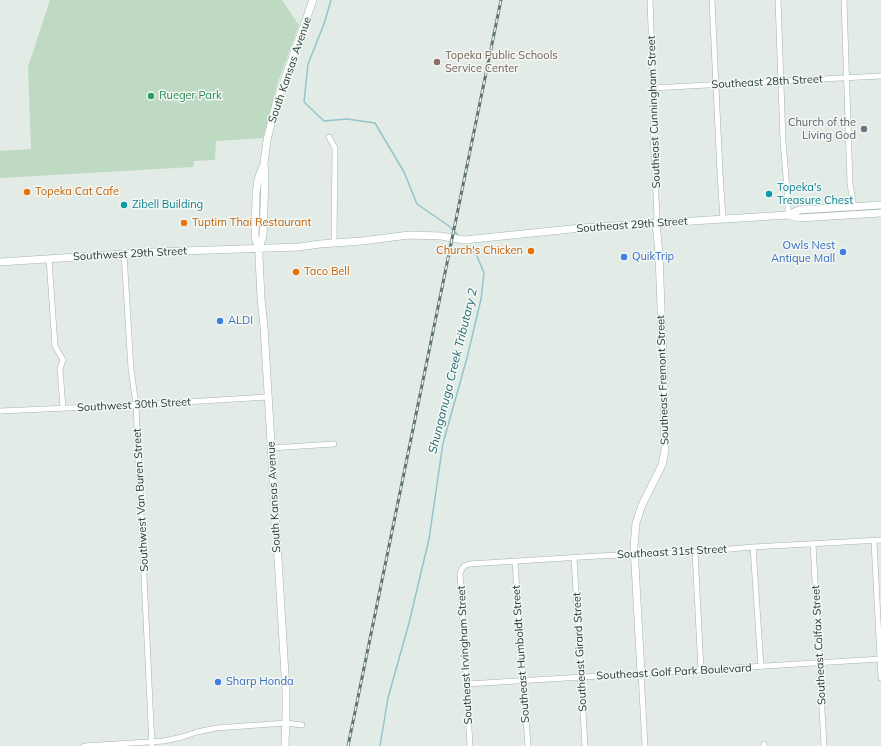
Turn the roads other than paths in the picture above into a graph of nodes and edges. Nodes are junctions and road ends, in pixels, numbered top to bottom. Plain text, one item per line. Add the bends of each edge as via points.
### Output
1 (313, 0) edge
2 (650, 0) edge
3 (712, 0) edge
4 (778, 0) edge
5 (844, 0) edge
6 (881, 76) edge
7 (846, 78) junction
8 (781, 80) junction
9 (716, 84) junction
10 (653, 88) junction
11 (328, 137) dead end
12 (881, 205) edge
13 (854, 207) junction
14 (881, 213) edge
15 (854, 215) junction
16 (788, 216) junction
17 (723, 219) junction
18 (656, 223) junction
19 (334, 243) junction
20 (259, 248) junction
21 (124, 254) junction
22 (49, 259) junction
23 (0, 262) edge
24 (268, 397) junction
25 (136, 405) junction
26 (63, 408) junction
27 (0, 411) edge
28 (334, 444) dead end
29 (272, 448) junction
30 (881, 540) edge
31 (874, 541) junction
32 (813, 544) junction
33 (754, 547) junction
34 (695, 552) junction
35 (634, 554) junction
36 (574, 558) junction
37 (516, 562) junction
38 (464, 566) joint
39 (880, 659) edge
40 (820, 663) junction
41 (761, 667) junction
42 (701, 670) junction
43 (641, 673) junction
44 (582, 677) junction
45 (881, 678) edge
46 (523, 681) junction
47 (467, 684) junction
48 (286, 723) junction
49 (302, 725) dead end
50 (152, 744) edge
51 (84, 746) edge
52 (285, 746) edge
53 (470, 746) edge
54 (528, 746) edge
55 (585, 746) edge
56 (645, 746) edge
57 (824, 746) edge

1 - 20 main road, South Kansas Avenue via 272,120 264,164 263,236
2 - 10 street, Southeast Cunningham Street
3 - 9 street
4 - 8 street
5 - 7 street
6 - 7 street, Southeast 28th Street
7 - 8 street, Southeast 28th Street
7 - 13 street via 850,184
8 - 9 street, Southeast 28th Street
8 - 16 street
9 - 10 street, Southeast 28th Street
9 - 17 street
10 - 18 street, Southeast Cunningham Street
11 - 19 street via 335,148
12 - 13 main road, Southeast 29th Street
13 - 15 street
13 - 16 main road, Southeast 29th Street via 799,210
14 - 15 main road, Southeast 29th Street
15 - 16 main road, Southeast 29th Street via 799,218
16 - 17 main road, Southeast 29th Street
17 - 18 main road, Southeast 29th Street
18 - 19 main road, Southeast 29th Street via 553,230 464,240 409,235
18 - 35 main road, Southeast Fremont Street via 665,450 662,466 638,514
19 - 20 main road, Southeast 29th Street
20 - 21 main road, Southwest 29th Street
20 - 24 main road, South Kansas Avenue
21 - 22 main road, Southwest 29th Street
21 - 25 street, Southwest Van Buren Street via 131,369
22 - 23 main road, Southwest 29th Street
22 - 26 street via 55,346 63,360 60,368
24 - 25 street, Southwest 30th Street
24 - 29 main road, South Kansas Avenue
25 - 26 street, Southwest 30th Street
25 - 50 street, Southwest Van Buren Street
26 - 27 street, Southwest 30th Street
28 - 29 street
29 - 48 main road, South Kansas Avenue
30 - 31 street, Southeast 31st Street
31 - 32 street, Southeast 31st Street
31 - 39 street
32 - 33 street, Southeast 31st Street
32 - 40 street, Southeast Colfax Street
33 - 34 street, Southeast 31st Street
33 - 41 street
34 - 35 street, Southeast 31st Street
34 - 42 street
35 - 36 street, Southeast 31st Street
35 - 43 main road, Southeast Fremont Street
36 - 37 street, Southeast 31st Street
36 - 44 street, Southeast Girard Street
37 - 38 street, Southeast 31st Street
37 - 46 street, Southeast Humboldt Street
38 - 47 street, Southeast Irvingham Street via 460,573
39 - 40 street, Southeast Golf Park Boulevard
39 - 45 street
40 - 41 street, Southeast Golf Park Boulevard
40 - 57 street, Southeast Colfax Street
41 - 42 street, Southeast Golf Park Boulevard
42 - 43 street, Southeast Golf Park Boulevard
43 - 44 street, Southeast Golf Park Boulevard
43 - 56 street, Southeast Fremont Street
44 - 46 street, Southeast Golf Park Boulevard
44 - 55 street, Southeast Girard Street
46 - 47 street, Southeast Golf Park Boulevard
46 - 54 street, Southeast Humboldt Street
47 - 53 street, Southeast Irvingham Street
48 - 49 street
48 - 50 street via 207,729
48 - 52 main road, South Kansas Avenue
50 - 51 street

